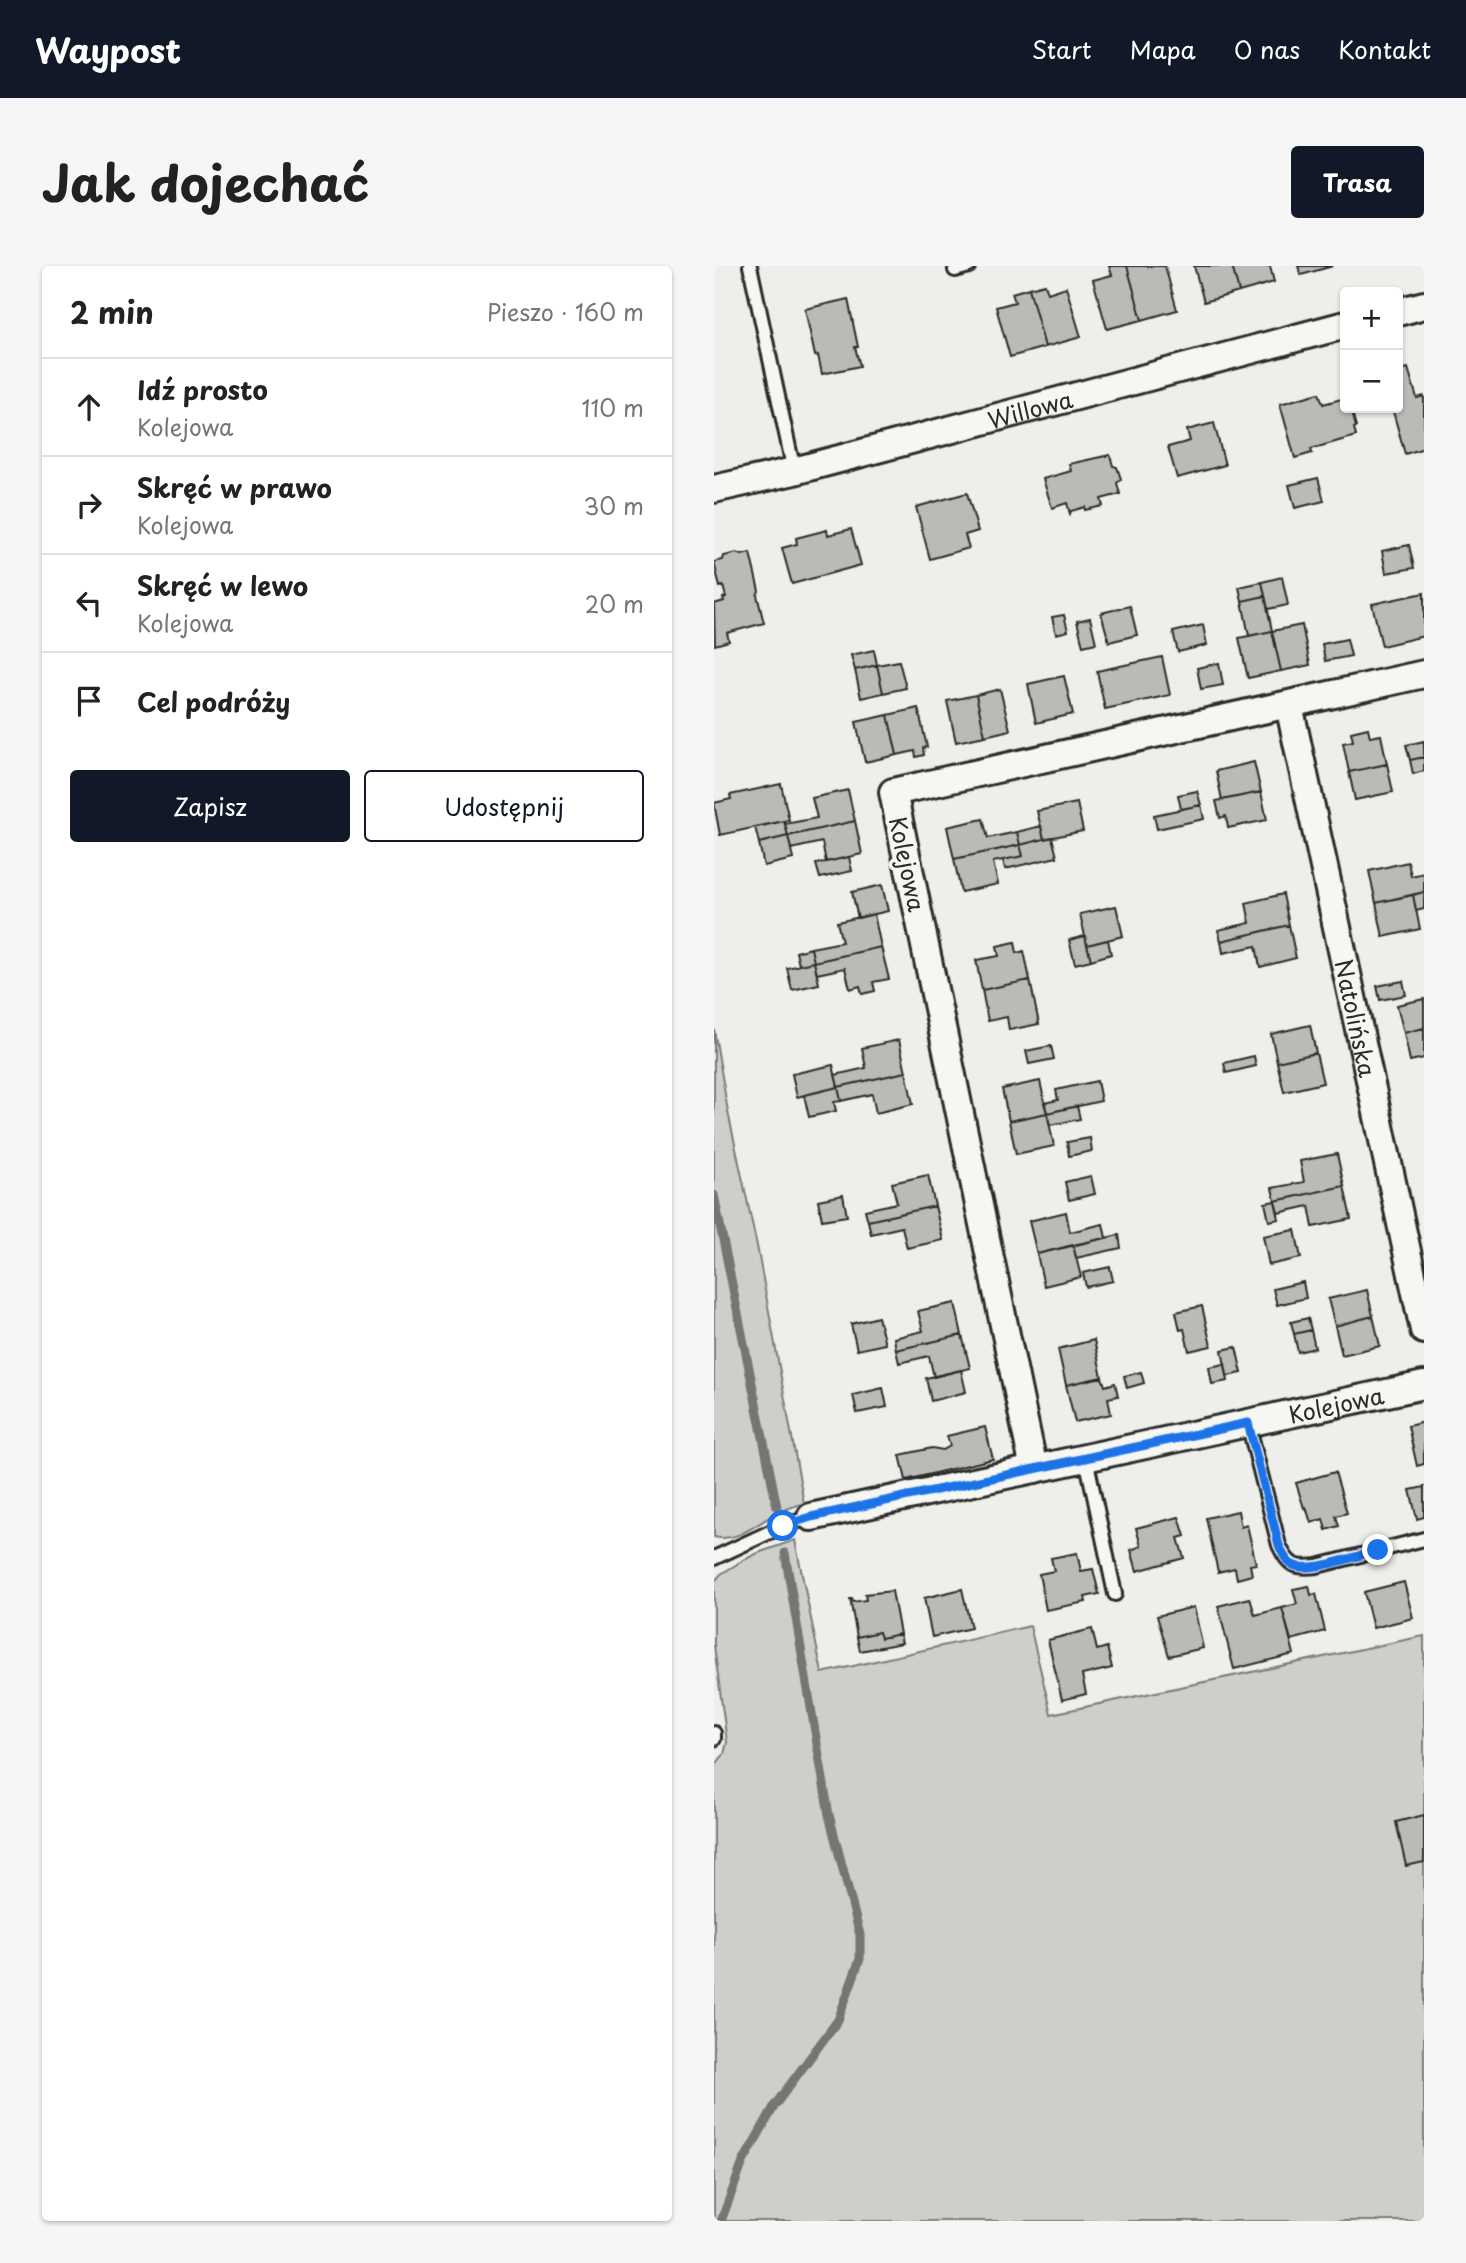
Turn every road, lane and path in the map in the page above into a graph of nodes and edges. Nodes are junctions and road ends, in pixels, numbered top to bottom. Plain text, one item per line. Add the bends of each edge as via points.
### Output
1 (750, 266) edge
2 (969, 266) edge
3 (955, 270) dead end
4 (1424, 305) edge
5 (1403, 311) edge
6 (1340, 327) edge
7 (794, 471) junction
8 (714, 489) edge
9 (1424, 674) edge
10 (1289, 705) junction
11 (1424, 1330) edge
12 (1424, 1385) edge
13 (1248, 1423) junction
14 (1086, 1458) junction
15 (1034, 1469) junction
16 (811, 1517) joint
17 (1424, 1539) edge
18 (714, 1558) edge
19 (1115, 1594) dead end
20 (714, 1733) edge
21 (714, 1739) edge

1 - 7 lane
2 - 3 lane
4 - 5 street
6 - 7 street, Willowa
7 - 8 street, Willowa
9 - 10 street, Kolejowa
10 - 11 street, Natolińska
10 - 15 street, Kolejowa via 893,792
12 - 13 street, Kolejowa
13 - 14 street, Kolejowa
13 - 17 lane via 1279,1545 1291,1565 1317,1566
14 - 15 street, Kolejowa
14 - 19 lane
15 - 16 street, Kolejowa
16 - 18 lane
20 - 21 lane

